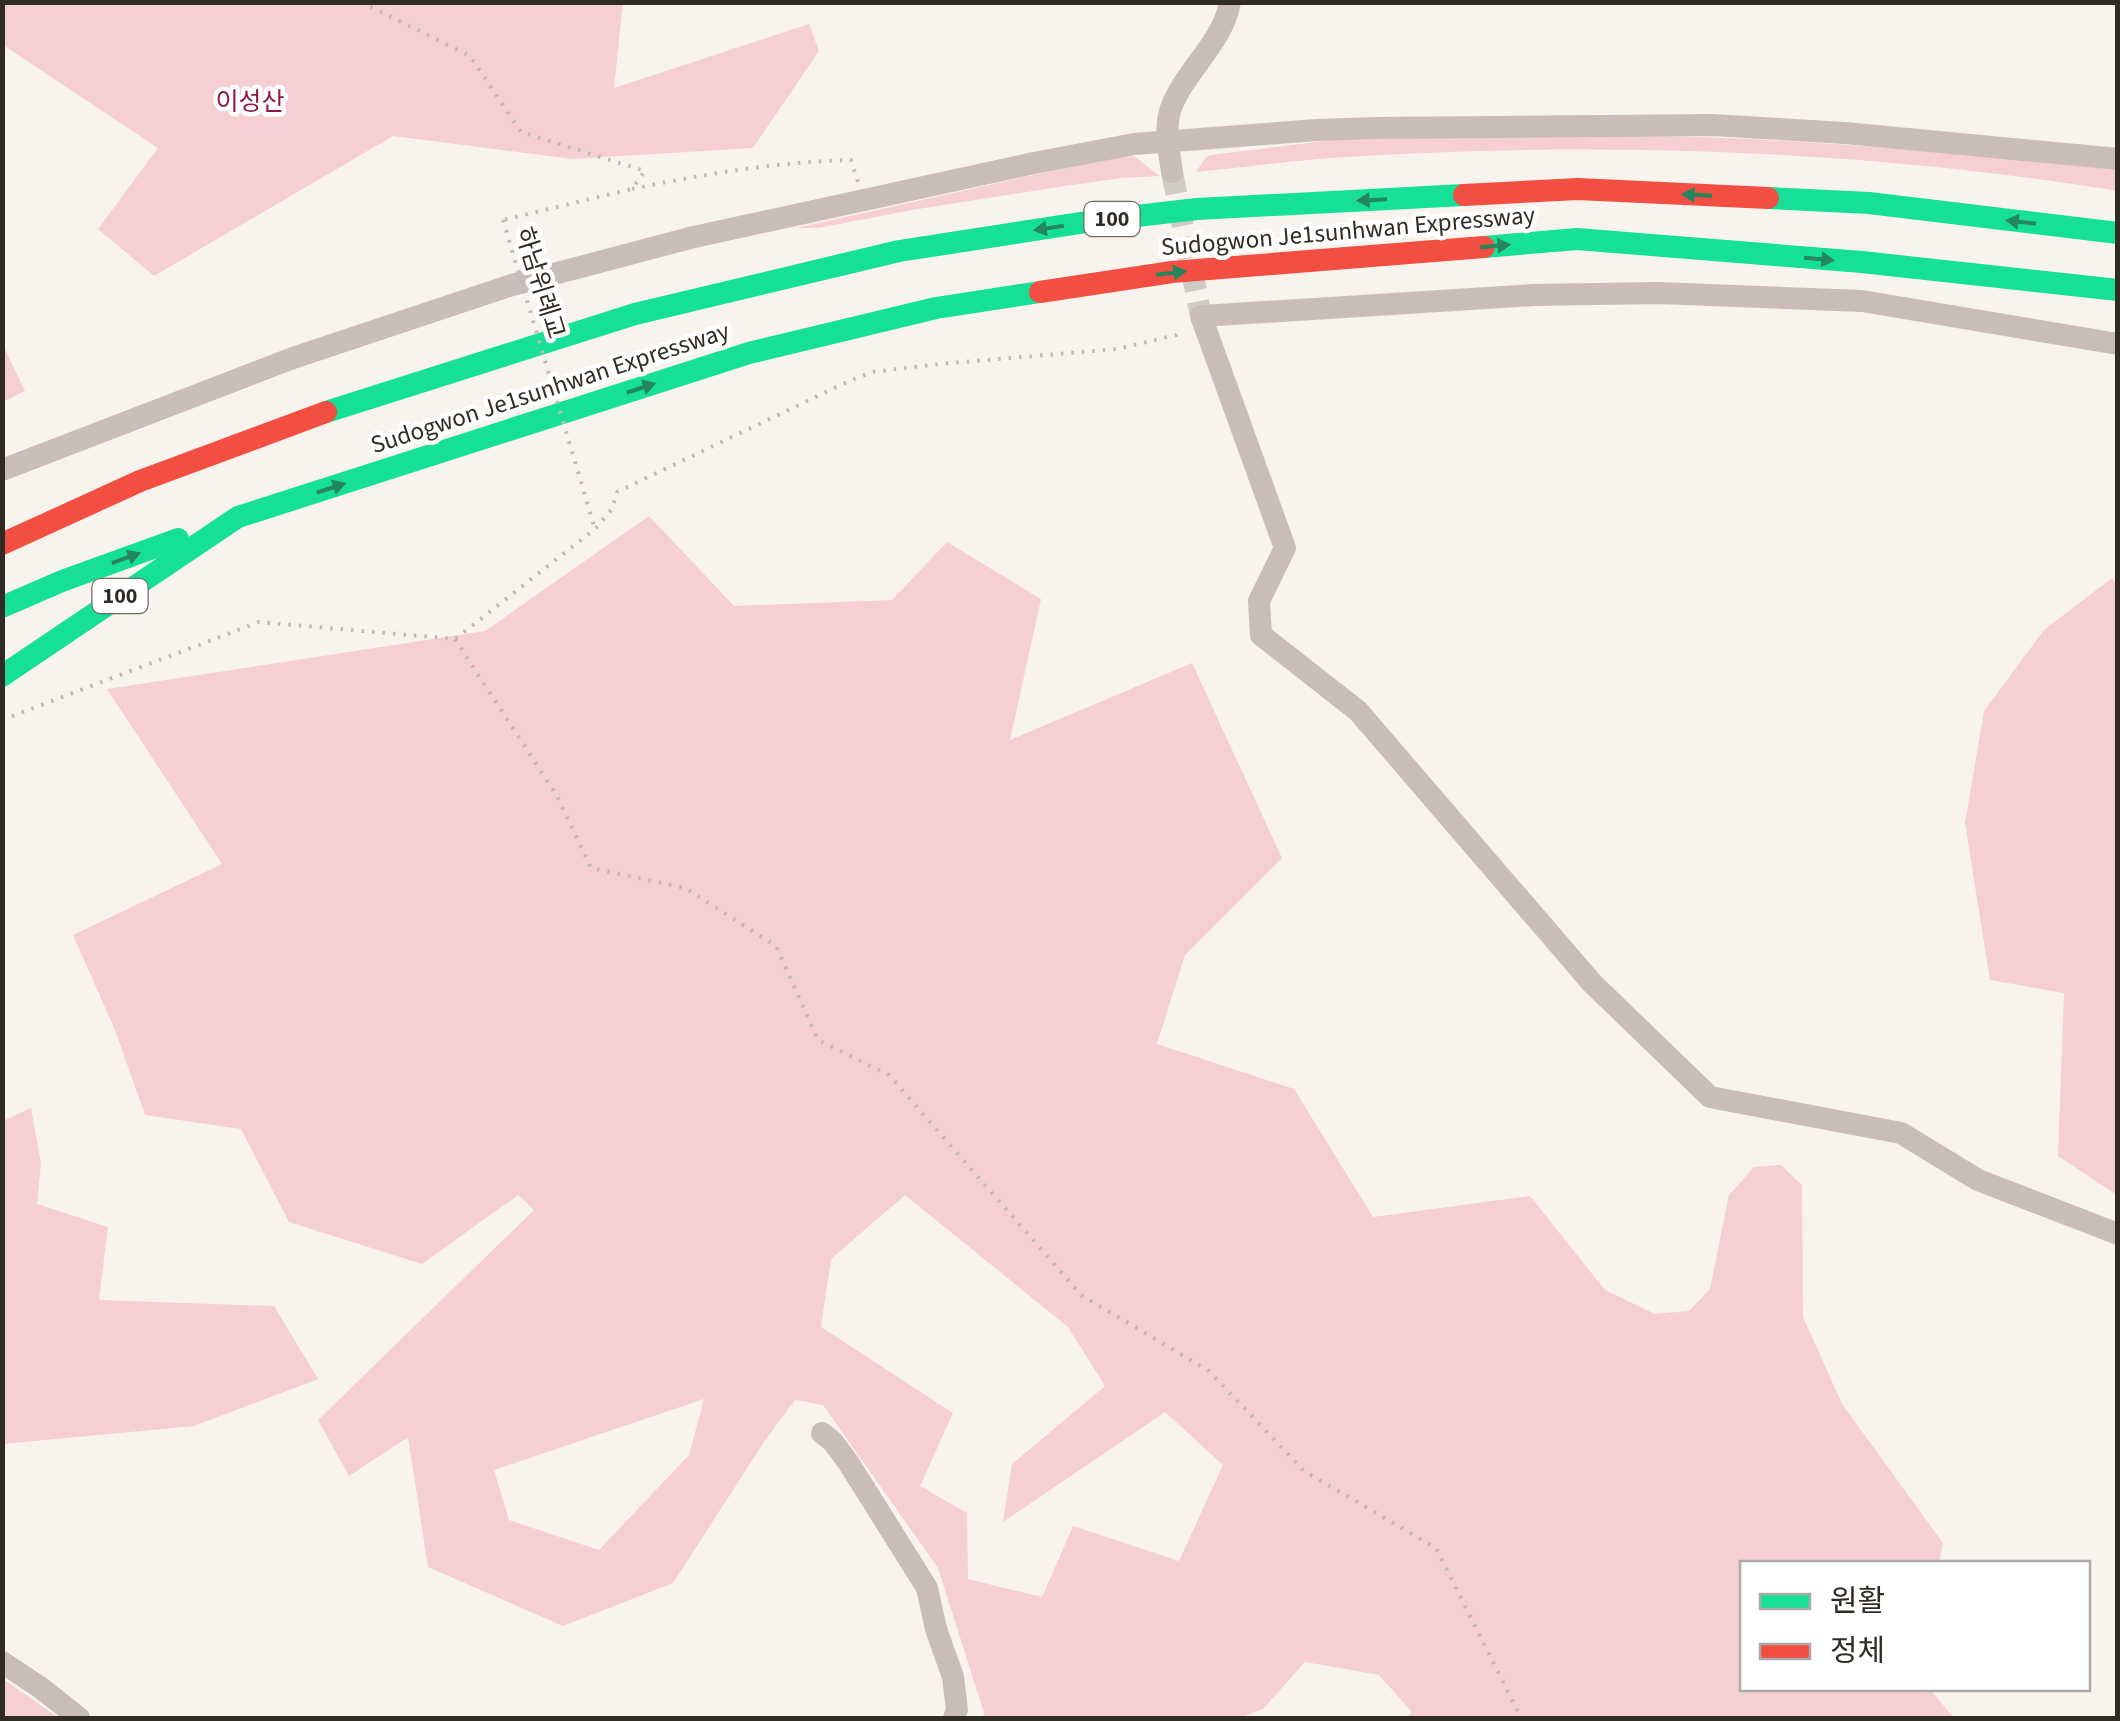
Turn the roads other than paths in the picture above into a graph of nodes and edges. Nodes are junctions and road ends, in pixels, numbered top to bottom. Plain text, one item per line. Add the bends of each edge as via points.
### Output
1 (1230, 2) edge
2 (1168, 143) junction
3 (2118, 159) edge
4 (1172, 172) tunnel mouth
5 (2118, 234) edge
6 (2118, 290) edge
7 (2118, 344) edge
8 (2, 470) edge
9 (238, 518) junction
10 (2, 544) edge
11 (2, 607) edge
12 (2, 676) edge
13 (2118, 1234) edge
14 (822, 1433) dead end
15 (2, 1662) edge
16 (79, 1718) edge
17 (954, 1718) edge

1 - 2 street via 1169,111
2 - 3 street via 1375,128 1712,125
2 - 4 street
2 - 8 street via 1034,163 512,284 292,358
5 -> 10 highway, Sudogwon Je1sunhwan Expressway / 100 via 1869,203 1578,189 1197,209 1093,221 899,252 635,314 327,412 140,481
9 -> 6 highway, Sudogwon Je1sunhwan Expressway / 100 via 750,352 936,308 1172,272 1577,239
7 - 13 street via 1862,301 1658,293 1201,316 1284,548 1259,601 1262,635 1358,711 1592,983 1710,1098 1901,1133 1978,1180
11 -> 9 highway
9 - 12 highway, Sudogwon Je1sunhwan Expressway / 100
14 - 17 street via 848,1462 926,1588 952,1678
15 - 16 street

